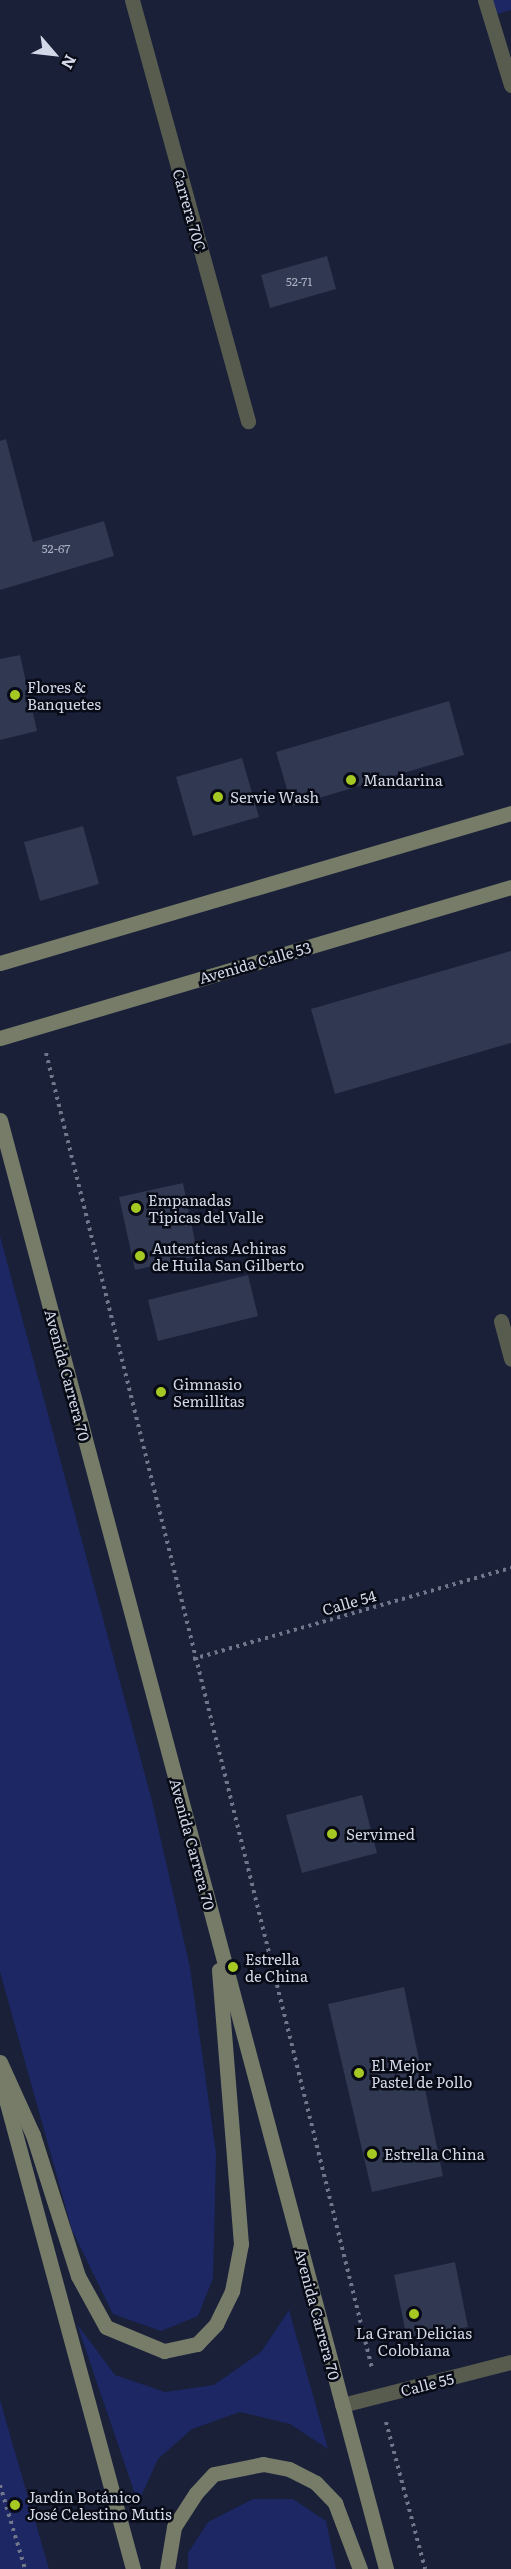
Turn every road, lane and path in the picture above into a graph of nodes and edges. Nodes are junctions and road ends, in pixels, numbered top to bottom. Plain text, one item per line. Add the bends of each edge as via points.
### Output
1 (132, 0) edge
2 (486, 0) edge
3 (511, 85) edge
4 (249, 421) dead end
5 (511, 813) edge
6 (511, 887) edge
7 (0, 963) edge
8 (0, 1038) edge
9 (43, 1041) dead end
10 (0, 1120) edge
11 (501, 1321) dead end
12 (511, 1359) edge
13 (511, 1569) edge
14 (193, 1659) junction
15 (215, 1925) junction
16 (0, 2062) edge
17 (0, 2079) edge
18 (511, 2362) edge
19 (380, 2396) junction
20 (342, 2405) junction
21 (0, 2485) edge
22 (25, 2569) edge
23 (133, 2569) edge
24 (167, 2569) edge
25 (360, 2569) edge
26 (386, 2569) edge
27 (425, 2569) edge

1 - 4 street, Carrera 70C
2 - 3 street
5 - 7 main road
6 - 8 main road, Avenida Calle 53
9 - 14 path
10 - 15 main road, Avenida Carrera 70
11 - 12 street
13 - 14 path, Calle 54
14 - 19 path
15 - 16 main road via 241,2244 232,2291 216,2324 197,2344 164,2351 106,2327 78,2276 33,2135
15 - 20 main road, Avenida Carrera 70
17 - 23 main road
18 - 19 street, Calle 55
19 - 20 street, Calle 55
19 - 27 path
20 - 26 main road, Avenida Carrera 70
21 - 22 path
24 - 25 main road via 174,2527 196,2493 214,2474 263,2464 290,2469 316,2483 335,2503

